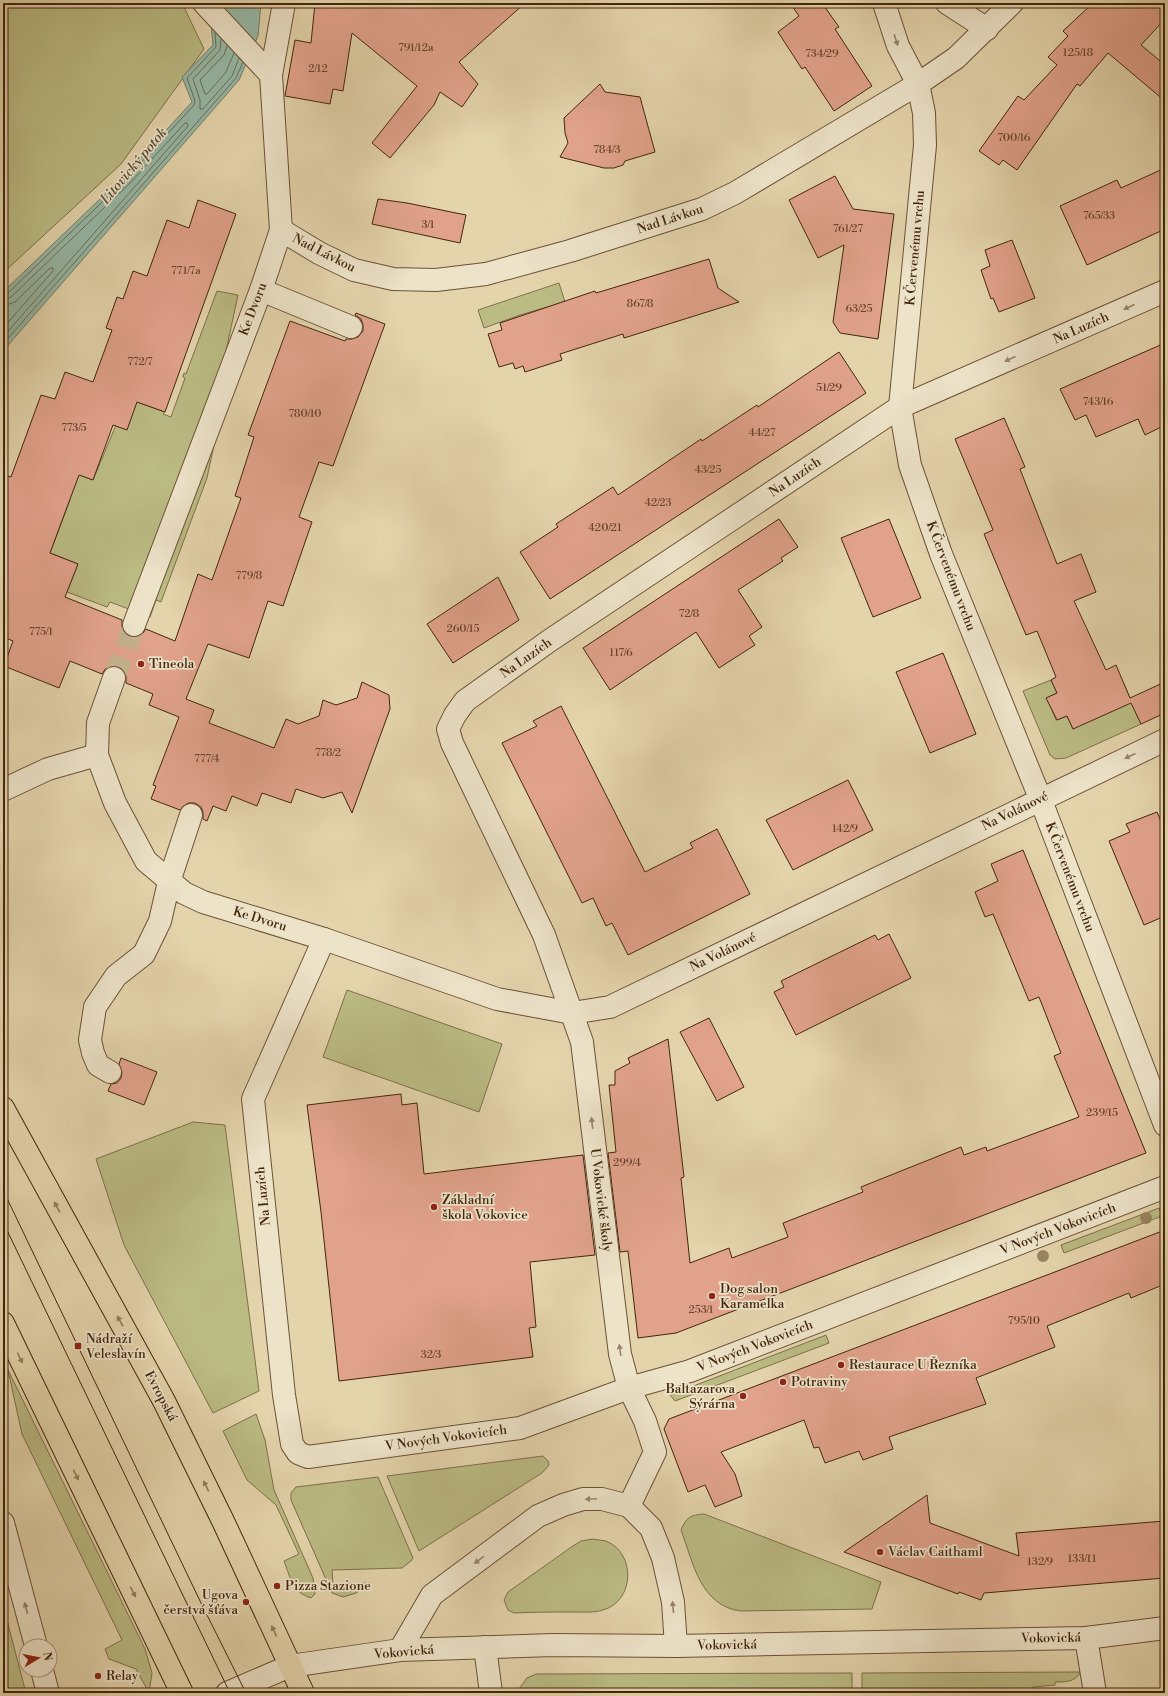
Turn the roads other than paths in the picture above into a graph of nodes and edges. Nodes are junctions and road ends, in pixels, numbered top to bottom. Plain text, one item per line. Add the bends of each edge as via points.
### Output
1 (204, 3) edge
2 (284, 3) edge
3 (297, 3) edge
4 (884, 3) edge
5 (947, 3) edge
6 (1012, 3) edge
7 (280, 26) junction
8 (987, 29) junction
9 (267, 70) junction
10 (918, 84) junction
11 (282, 230) junction
12 (261, 290) junction
13 (1165, 291) edge
14 (351, 327) dead end
15 (900, 407) junction
16 (134, 625) tunnel mouth
17 (114, 678) tunnel mouth
18 (1165, 740) edge
19 (97, 755) junction
20 (3, 790) edge
21 (1040, 798) junction
22 (191, 814) dead end
23 (169, 882) junction
24 (324, 939) junction
25 (572, 1014) junction
26 (110, 1072) dead end
27 (3, 1108) edge
28 (1165, 1125) edge
29 (1165, 1187) edge
30 (3, 1323) edge
31 (629, 1388) junction
32 (308, 1457) joint
33 (629, 1506) junction
34 (3, 1523) edge
35 (1165, 1628) edge
36 (34, 1638) edge
37 (1086, 1638) junction
38 (676, 1646) junction
39 (485, 1647) junction
40 (400, 1650) junction
41 (290, 1666) junction
42 (44, 1678) edge
43 (48, 1693) edge
44 (182, 1693) edge
45 (227, 1693) edge
46 (303, 1693) edge
47 (491, 1693) edge
48 (1095, 1693) edge

1 - 9 street
2 - 7 street, Ke Dvoru
3 - 7 street
4 -> 10 street, K Červenému vrchu via 898,46
5 - 8 street
6 - 8 street, Nad Lávkou
7 - 9 street, Ke Dvoru
8 - 10 street, Nad Lávkou via 956,58
9 - 11 street, Ke Dvoru
10 - 11 street, Nad Lávkou via 735,193 702,209 570,251 486,274 436,280 393,279 354,270 319,253
10 - 15 street, K Červenému vrchu via 924,113 924,145
11 - 12 street, Ke Dvoru
12 - 14 street
12 - 16 street, Ke Dvoru
13 -> 15 street, Na Luzích
15 - 21 street, K Červenému vrchu via 910,465 941,554
15 - 25 street, Na Luzích via 549,641 466,701 455,715 448,729 452,743 544,934
17 - 19 street, Ke Dvoru via 98,723
18 -> 21 street, Na Volánové
19 - 20 street via 48,769
19 - 23 street, Ke Dvoru via 115,803 146,862
21 - 25 street, Na Volánové via 610,1007
21 - 28 street, K Červenému vrchu
22 - 23 street
23 - 24 street, Ke Dvoru via 203,902
23 - 26 street via 160,921 144,954 116,976 95,1007 90,1040 93,1053 98,1065
24 - 25 street, Ke Dvoru via 497,999
24 - 32 street, Na Luzích via 253,1099 289,1430 292,1444 298,1453
31 -> 25 street, U Vokovické školy via 620,1354 582,1042
41 -> 27 main road, Evropská via 164,1401
29 - 31 street, V Nových Vokovicích via 690,1371
30 -> 44 main road
31 - 32 street, V Nových Vokovicích via 520,1428
31 - 33 street, U Vokovické školy via 645,1421 655,1452
38 -> 33 street via 673,1602 663,1558 651,1528
33 -> 40 street via 602,1498 583,1499 538,1516 432,1594
36 -> 34 street
35 - 37 street, Vokovická
37 - 38 street, Vokovická
37 - 48 street
38 - 39 street, Vokovická
39 - 40 street, Vokovická
39 - 47 street
40 - 41 street, Vokovická
41 - 45 street, Vokovická
41 - 46 main road, Evropská
42 - 43 street

